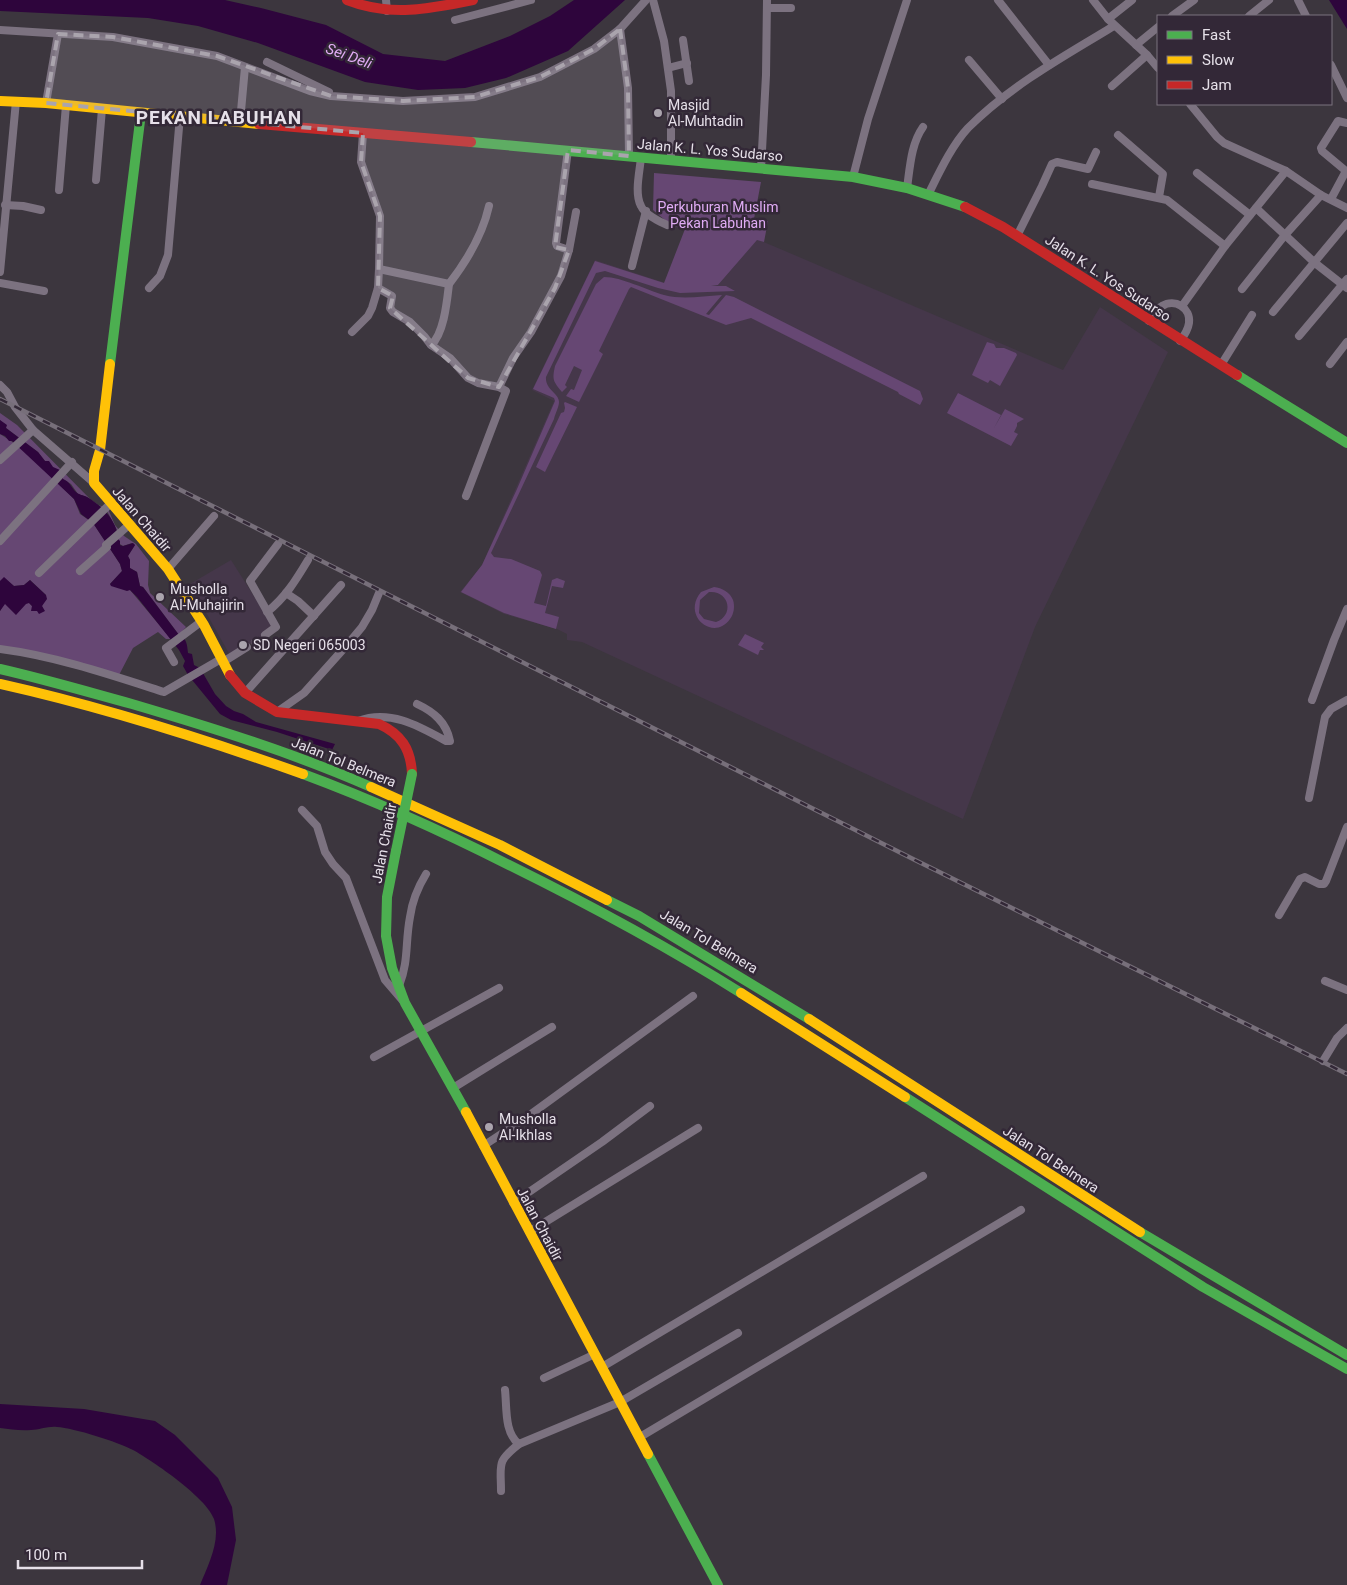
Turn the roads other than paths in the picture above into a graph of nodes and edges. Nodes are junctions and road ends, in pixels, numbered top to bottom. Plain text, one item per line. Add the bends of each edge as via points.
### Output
1 (347, 0) edge
2 (386, 0) edge
3 (473, 0) edge
4 (531, 0) edge
5 (646, 0) edge
6 (653, 0) edge
7 (907, 0) edge
8 (998, 0) edge
9 (1094, 0) edge
10 (1132, 0) edge
11 (1194, 0) edge
12 (1269, 0) edge
13 (1298, 0) edge
14 (359, 3) edge
15 (426, 4) edge
16 (767, 4) edge
17 (791, 8) dead end
18 (386, 11) junction
19 (1173, 15) edge
20 (1250, 15) edge
21 (1306, 15) edge
22 (454, 20) dead end
23 (1111, 22) junction
24 (1157, 28) edge
25 (620, 29) junction
26 (0, 30) edge
27 (58, 34) junction
28 (683, 40) dead end
29 (1136, 45) junction
30 (1147, 55) junction
31 (969, 60) dead end
32 (267, 62) dead end
33 (687, 63) junction
34 (1049, 65) junction
35 (245, 67) junction
36 (1157, 67) edge
37 (1332, 67) edge
38 (668, 68) junction
39 (689, 81) dead end
40 (1112, 86) dead end
41 (340, 97) junction
42 (1347, 98) edge
43 (1002, 99) junction
44 (0, 101) edge
45 (16, 101) junction
46 (46, 103) junction
47 (66, 105) junction
48 (1194, 105) edge
49 (102, 108) junction
50 (141, 113) junction
51 (180, 116) junction
52 (240, 122) junction
53 (1347, 123) edge
54 (923, 127) dead end
55 (363, 133) junction
56 (1118, 135) dead end
57 (568, 150) junction
58 (1096, 152) dead end
59 (629, 156) junction
60 (641, 157) junction
61 (671, 160) junction
62 (761, 169) junction
63 (1286, 171) junction
64 (1197, 172) dead end
65 (853, 177) junction
66 (96, 180) dead end
67 (1092, 184) dead end
68 (907, 188) junction
69 (59, 190) dead end
70 (929, 194) junction
71 (1321, 195) junction
72 (1159, 197) junction
73 (1331, 199) junction
74 (5, 205) junction
75 (490, 206) dead end
76 (1256, 208) junction
77 (1347, 208) edge
78 (41, 210) dead end
79 (646, 211) junction
80 (576, 212) dead end
81 (1250, 215) junction
82 (1347, 223) edge
83 (667, 225) dead end
84 (1285, 235) junction
85 (1017, 236) junction
86 (1225, 246) junction
87 (568, 250) junction
88 (1315, 263) junction
89 (632, 266) dead end
90 (379, 269) junction
91 (0, 272) edge
92 (0, 283) edge
93 (449, 284) junction
94 (1345, 284) edge
95 (149, 288) dead end
96 (378, 288) junction
97 (1242, 289) dead end
98 (44, 291) dead end
99 (1182, 306) junction
100 (1273, 312) dead end
101 (1252, 315) dead end
102 (1149, 321) junction
103 (352, 332) dead end
104 (1299, 336) dead end
105 (1180, 341) junction
106 (1347, 342) edge
107 (431, 345) junction
108 (1330, 364) dead end
109 (1221, 365) junction
110 (0, 385) edge
111 (499, 387) junction
112 (33, 430) junction
113 (1347, 443) edge
114 (0, 460) edge
115 (69, 465) junction
116 (94, 484) junction
117 (466, 496) dead end
118 (109, 505) junction
119 (214, 516) dead end
120 (130, 524) junction
121 (0, 541) edge
122 (278, 544) dead end
123 (308, 560) dead end
124 (168, 570) junction
125 (80, 571) dead end
126 (39, 573) dead end
127 (341, 585) dead end
128 (379, 593) dead end
129 (286, 594) junction
130 (1347, 609) edge
131 (267, 612) junction
132 (314, 616) junction
133 (202, 621) junction
134 (265, 635) dead end
135 (247, 647) dead end
136 (0, 649) edge
137 (222, 660) junction
138 (174, 662) dead end
139 (0, 669) edge
140 (0, 684) edge
141 (245, 692) junction
142 (1312, 700) dead end
143 (1347, 700) edge
144 (417, 704) dead end
145 (277, 712) junction
146 (356, 721) junction
147 (1309, 798) dead end
148 (302, 810) dead end
149 (1347, 827) edge
150 (426, 874) dead end
151 (1279, 916) dead end
152 (1325, 981) dead end
153 (399, 986) junction
154 (498, 988) dead end
155 (1347, 990) edge
156 (693, 996) dead end
157 (405, 1003) junction
158 (552, 1027) dead end
159 (1347, 1028) edge
160 (422, 1032) junction
161 (374, 1057) dead end
162 (1323, 1062) dead end
163 (453, 1088) junction
164 (650, 1106) dead end
165 (698, 1128) dead end
166 (483, 1146) junction
167 (923, 1176) dead end
168 (513, 1203) junction
169 (1021, 1210) dead end
170 (529, 1232) junction
171 (738, 1333) dead end
172 (595, 1354) junction
173 (1347, 1355) edge
174 (602, 1367) junction
175 (1347, 1369) edge
176 (544, 1378) dead end
177 (505, 1390) dead end
178 (620, 1402) junction
179 (640, 1437) junction
180 (519, 1444) junction
181 (501, 1491) dead end
182 (718, 1585) edge

1 - 14 main road
2 - 18 street
3 - 15 main road
4 - 22 street
5 - 25 street
6 - 38 street
7 - 65 street via 868,119
8 - 34 street
9 - 23 street
10 - 23 street
11 - 19 street
12 - 20 street
13 - 21 street
14 - 18 main road
15 - 18 main road
16 - 17 street
16 - 62 street
23 - 29 street
23 - 34 street
24 - 29 street
25 - 41 street via 594,49 540,77 484,95 403,101
25 - 59 street via 628,88
26 - 27 street
27 - 35 street via 113,37 217,56
27 - 46 street
28 - 33 street
29 - 30 street
30 - 36 street
30 - 40 street
31 - 43 street
32 - 41 street
33 - 38 street
33 - 39 street
34 - 43 street
35 - 41 street via 310,91
35 - 52 street
37 - 42 street
38 - 61 street
43 - 70 street via 961,137
44 - 45 main road, Jalan K. L. Yos Sudarso
45 - 46 main road, Jalan K. L. Yos Sudarso
45 - 74 street
46 - 47 main road, Jalan K. L. Yos Sudarso
47 - 49 main road, Jalan K. L. Yos Sudarso
47 - 69 street
48 - 63 street via 1224,143
49 - 50 main road, Jalan K. L. Yos Sudarso
49 - 66 street
50 - 51 main road, Jalan K. L. Yos Sudarso
50 - 116 main road, Jalan Chaidir
51 - 52 main road, Jalan K. L. Yos Sudarso
51 - 95 street via 168,255 160,276
52 - 55 main road, Jalan K. L. Yos Sudarso
53 - 73 street via 1338,121 1321,148 1346,171
54 - 68 street via 914,145
55 - 57 main road, Jalan K. L. Yos Sudarso
55 - 90 street via 361,162 380,216
56 - 72 street via 1163,174
57 - 59 main road, Jalan K. L. Yos Sudarso
57 - 87 street via 556,243
58 - 85 street via 1088,169 1057,162 1052,164
59 - 60 main road, Jalan K. L. Yos Sudarso
60 - 61 main road, Jalan K. L. Yos Sudarso
60 - 79 street via 638,193 641,206
61 - 62 main road, Jalan K. L. Yos Sudarso
62 - 65 main road, Jalan K. L. Yos Sudarso
63 - 71 street
63 - 76 street
64 - 81 street
65 - 68 main road, Jalan K. L. Yos Sudarso
67 - 72 street
68 - 70 main road, Jalan K. L. Yos Sudarso
70 - 85 main road, Jalan K. L. Yos Sudarso via 975,212
71 - 73 street
71 - 84 street
72 - 86 street
73 - 77 street
74 - 78 street
74 - 91 street
75 - 93 street via 470,251
76 - 81 street
76 - 84 street
79 - 83 street
79 - 89 street
80 - 87 street
81 - 86 street
82 - 88 street
84 - 88 street
84 - 97 street
85 - 102 main road, Jalan K. L. Yos Sudarso
86 - 99 street
87 - 111 street via 555,288
88 - 94 street
88 - 100 street
90 - 93 street
90 - 96 street
92 - 98 street
93 - 107 street via 439,332
94 - 104 street
96 - 103 street via 368,316
96 - 107 street via 392,296 391,310 410,322
99 - 102 street via 1162,305
99 - 105 street via 1189,322
101 - 109 street
102 - 105 main road, Jalan K. L. Yos Sudarso
105 - 109 main road, Jalan K. L. Yos Sudarso
106 - 108 street
107 - 111 street via 450,358 468,378
109 - 113 main road, Jalan K. L. Yos Sudarso
110 - 112 street
111 - 117 street via 506,394
112 - 114 street
112 - 115 street
115 - 116 street
115 - 121 street
116 - 118 main road, Jalan Chaidir
118 - 120 main road, Jalan Chaidir
118 - 126 street
119 - 124 street
120 - 124 main road, Jalan Chaidir
120 - 125 street
122 - 131 street via 250,581
123 - 129 street
124 - 133 main road, Jalan Chaidir
127 - 132 street
128 - 145 street via 362,628 304,693
129 - 131 street
129 - 132 street
130 - 142 street
131 - 134 street via 276,627
132 - 141 street
133 - 137 main road, Jalan Chaidir
133 - 138 street via 166,648
135 - 137 street
136 - 137 street via 51,659 164,692
137 - 141 main road, Jalan Chaidir via 231,677
139 - 173 main road, Jalan Tol Belmera via 186,720 262,745 348,776 509,849 639,916 706,955 1163,1247
140 - 175 main road, Jalan Tol Belmera via 183,733 317,780 491,856 565,893 698,966 1203,1287
141 - 145 main road, Jalan Chaidir
143 - 147 street via 1331,709 1325,717
144 - 146 street via 433,712 446,728 450,742 398,719 372,715
145 - 146 main road, Jalan Chaidir
146 - 153 main road, Jalan Chaidir, bridge via 379,724 396,733 410,751 413,762 387,897 386,936
148 - 157 street via 317,826 332,864 346,878 385,980
149 - 151 street via 1324,884 1306,877 1300,879
150 - 153 street via 415,894 406,968
152 - 155 street
153 - 157 main road, Jalan Chaidir
154 - 160 street
156 - 166 street
157 - 160 main road, Jalan Chaidir
158 - 163 street
159 - 162 street
160 - 161 street
160 - 163 main road, Jalan Chaidir
163 - 166 main road, Jalan Chaidir
164 - 168 street
165 - 170 street
166 - 168 main road, Jalan Chaidir
167 - 174 street
168 - 170 main road, Jalan Chaidir
169 - 179 street
170 - 172 main road, Jalan Chaidir
171 - 178 street
172 - 174 main road, Jalan Chaidir
172 - 176 street
174 - 178 main road, Jalan Chaidir
177 - 180 street via 511,1437
178 - 179 main road, Jalan Chaidir
178 - 180 street
179 - 182 main road, Jalan Chaidir
180 - 181 street via 502,1460

